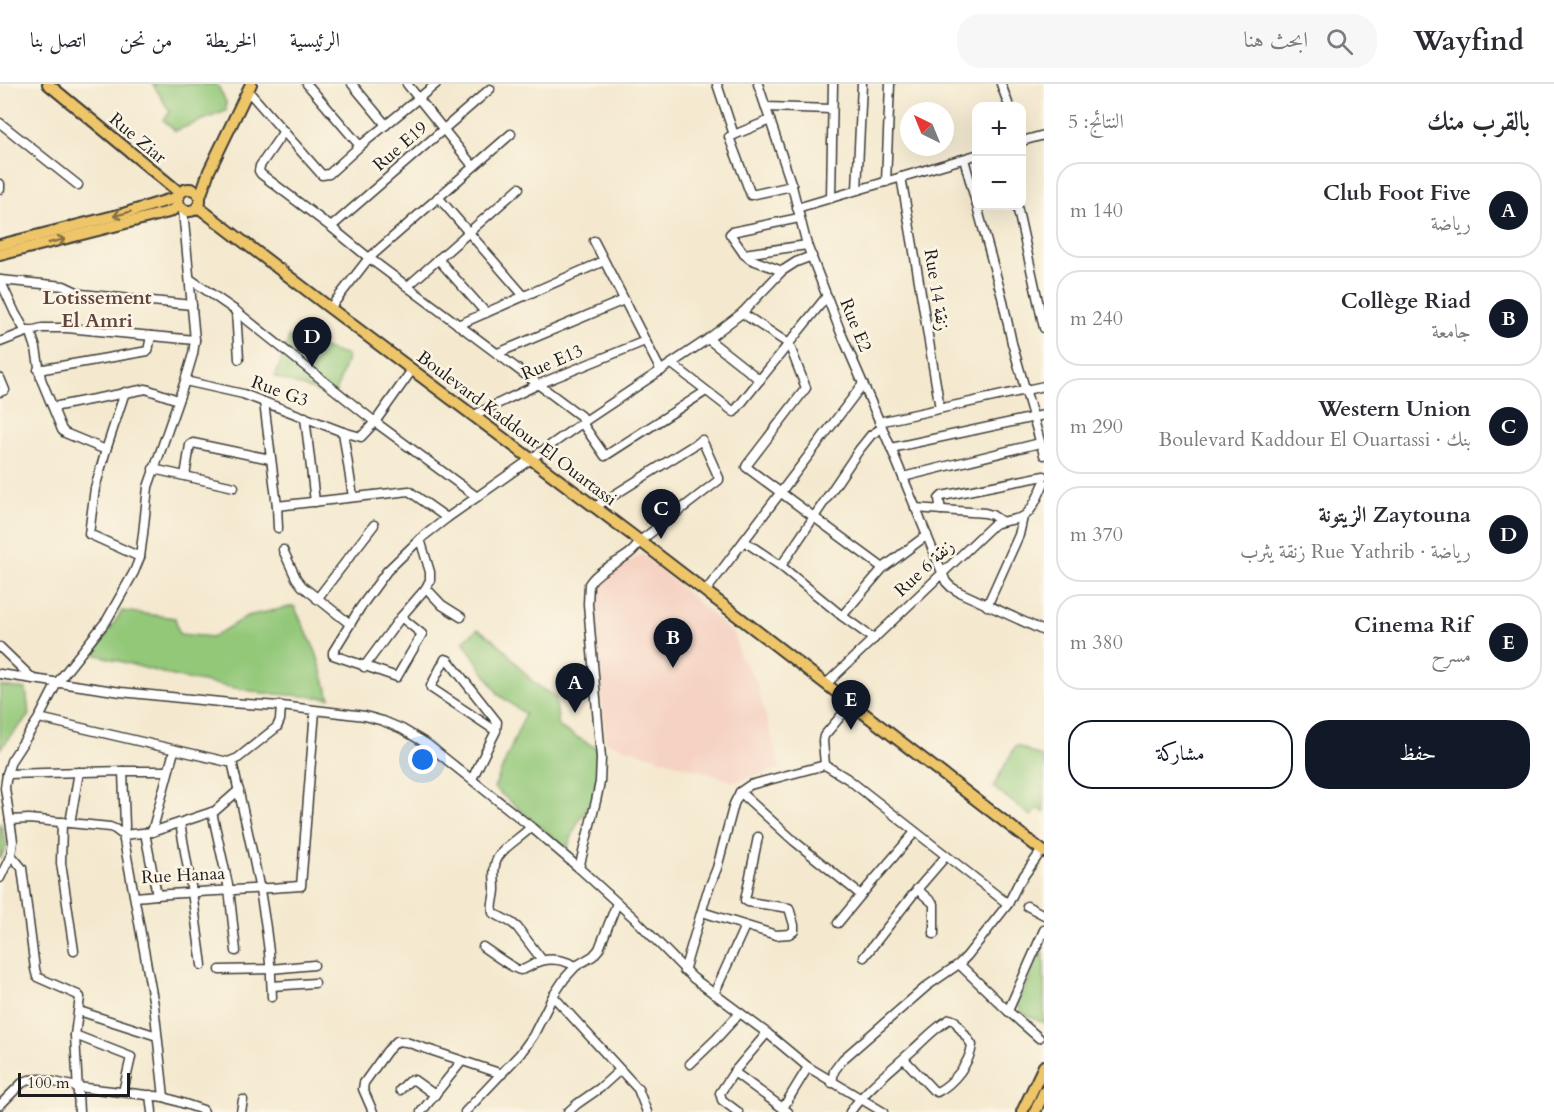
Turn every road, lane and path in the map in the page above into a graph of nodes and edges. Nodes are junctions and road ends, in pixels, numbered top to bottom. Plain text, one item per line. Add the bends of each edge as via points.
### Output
1 (307, 84) edge
2 (352, 84) edge
3 (407, 84) edge
4 (436, 84) edge
5 (717, 84) edge
6 (759, 84) edge
7 (833, 84) edge
8 (862, 84) edge
9 (890, 84) edge
10 (1001, 84) edge
11 (55, 86) edge
12 (249, 87) edge
13 (490, 89) dead end
14 (418, 99) junction
15 (1008, 102) edge
16 (766, 107) junction
17 (832, 109) junction
18 (770, 120) junction
19 (0, 123) edge
20 (386, 125) junction
21 (443, 130) junction
22 (284, 131) junction
23 (511, 134) dead end
24 (734, 135) junction
25 (1044, 135) edge
26 (1026, 140) edge
27 (360, 146) junction
28 (973, 156) edge
29 (964, 159) junction
30 (474, 166) junction
31 (209, 171) junction
32 (901, 177) junction
33 (886, 182) junction
34 (78, 185) dead end
35 (792, 186) junction
36 (519, 188) dead end
37 (857, 190) junction
38 (438, 197) junction
39 (831, 198) junction
40 (182, 199) junction
41 (199, 202) junction
42 (797, 208) junction
43 (1018, 210) edge
44 (799, 218) junction
45 (332, 227) junction
46 (469, 232) junction
47 (594, 241) dead end
48 (0, 245) edge
49 (807, 246) junction
50 (744, 254) junction
51 (0, 255) edge
52 (812, 256) junction
53 (369, 258) junction
54 (438, 259) junction
55 (604, 261) junction
56 (782, 272) junction
57 (190, 279) junction
58 (0, 280) edge
59 (408, 286) junction
60 (524, 296) junction
61 (827, 296) junction
62 (624, 300) junction
63 (192, 305) junction
64 (330, 308) junction
65 (236, 311) junction
66 (486, 313) junction
67 (742, 313) junction
68 (458, 325) junction
69 (1044, 328) edge
70 (28, 331) junction
71 (151, 336) junction
72 (708, 339) junction
73 (195, 340) junction
74 (645, 341) junction
75 (0, 342) edge
76 (789, 344) junction
77 (498, 353) junction
78 (239, 359) dead end
79 (672, 364) junction
80 (38, 370) junction
81 (412, 370) junction
82 (661, 372) junction
83 (0, 378) edge
84 (760, 380) junction
85 (185, 381) junction
86 (539, 384) junction
87 (863, 384) junction
88 (1044, 386) edge
89 (1025, 390) junction
90 (706, 391) junction
91 (0, 392) edge
92 (125, 392) junction
93 (178, 400) junction
94 (264, 402) junction
95 (52, 406) junction
96 (940, 408) junction
97 (1044, 415) edge
98 (472, 416) junction
99 (305, 417) junction
100 (1033, 417) junction
101 (375, 422) junction
102 (584, 422) junction
103 (880, 425) junction
104 (343, 432) junction
105 (1040, 443) junction
106 (891, 448) junction
107 (106, 450) junction
108 (1044, 455) edge
109 (270, 459) junction
110 (530, 460) junction
111 (153, 470) junction
112 (185, 476) junction
113 (1044, 476) edge
114 (903, 477) junction
115 (1044, 483) edge
116 (234, 487) dead end
117 (781, 492) junction
118 (354, 497) junction
119 (477, 497) junction
120 (315, 502) junction
121 (277, 506) junction
122 (595, 507) junction
123 (915, 508) junction
124 (941, 510) junction
125 (815, 517) junction
126 (1023, 517) junction
127 (447, 518) junction
128 (1001, 521) junction
129 (374, 525) dead end
130 (278, 528) dead end
131 (927, 535) junction
132 (420, 539) junction
133 (640, 541) junction
134 (744, 541) junction
135 (283, 550) dead end
136 (140, 557) junction
137 (781, 566) junction
138 (883, 568) junction
139 (942, 572) junction
140 (426, 588) junction
141 (705, 592) junction
142 (317, 599) junction
143 (987, 606) junction
144 (842, 616) junction
145 (401, 617) junction
146 (461, 617) dead end
147 (350, 624) junction
148 (1044, 631) edge
149 (874, 639) junction
150 (0, 647) edge
151 (364, 667) junction
152 (0, 674) edge
153 (33, 679) junction
154 (57, 683) junction
155 (826, 684) junction
156 (851, 704) junction
157 (281, 706) junction
158 (315, 711) junction
159 (39, 718) junction
160 (496, 731) junction
161 (174, 751) junction
162 (232, 761) junction
163 (825, 765) junction
164 (123, 771) junction
165 (168, 771) junction
166 (80, 772) junction
167 (7, 774) junction
168 (472, 779) junction
169 (239, 790) junction
170 (740, 792) junction
171 (212, 812) junction
172 (10, 820) junction
173 (66, 822) junction
174 (180, 824) junction
175 (531, 827) junction
176 (915, 832) junction
177 (148, 833) junction
178 (123, 835) junction
179 (758, 837) dead end
180 (1043, 851) edge
181 (10, 855) junction
182 (946, 856) junction
183 (579, 868) junction
184 (0, 878) edge
185 (229, 889) junction
186 (260, 889) junction
187 (917, 889) junction
188 (192, 892) junction
189 (157, 895) junction
190 (861, 895) junction
191 (135, 897) junction
192 (618, 903) junction
193 (1008, 904) junction
194 (1028, 906) dead end
195 (702, 912) junction
196 (1044, 915) edge
197 (838, 923) dead end
198 (745, 926) junction
199 (1044, 930) edge
200 (934, 934) dead end
201 (483, 948) dead end
202 (74, 951) dead end
203 (236, 951) dead end
204 (864, 957) dead end
205 (542, 960) junction
206 (959, 964) junction
207 (202, 965) dead end
208 (314, 965) dead end
209 (576, 966) junction
210 (271, 969) junction
211 (220, 970) dead end
212 (684, 971) junction
213 (315, 983) dead end
214 (272, 986) junction
215 (714, 994) junction
216 (553, 996) junction
217 (272, 997) dead end
218 (79, 1011) junction
219 (1008, 1011) junction
220 (740, 1012) junction
221 (767, 1033) junction
222 (75, 1035) junction
223 (157, 1036) junction
224 (1039, 1038) dead end
225 (903, 1059) junction
226 (462, 1060) junction
227 (690, 1064) dead end
228 (1044, 1066) edge
229 (808, 1067) junction
230 (620, 1070) junction
231 (734, 1072) junction
232 (501, 1074) junction
233 (832, 1083) junction
234 (77, 1086) junction
235 (400, 1090) dead end
236 (123, 1092) junction
237 (1044, 1092) edge
238 (150, 1095) junction
239 (435, 1095) junction
240 (164, 1096) junction
241 (859, 1098) junction
242 (243, 1100) dead end
243 (0, 1105) edge
244 (785, 1110) edge
245 (79, 1112) edge
246 (152, 1112) edge
247 (204, 1112) edge
248 (241, 1112) edge
249 (373, 1112) edge
250 (421, 1112) edge
251 (465, 1112) edge
252 (568, 1112) edge
253 (647, 1112) edge
254 (738, 1112) edge
255 (850, 1112) edge
256 (883, 1112) edge
257 (1022, 1112) edge
258 (1035, 1112) edge

1 - 27 street
2 - 20 street
3 - 14 street
4 - 14 street
5 - 24 street
6 - 16 street, Rue E2
7 - 17 street
8 - 37 street
9 - 33 street
10 - 15 street
11 - 40 main road, Rue Ziar
12 - 22 street
12 - 31 main road
13 - 21 street, Rue E19
14 - 20 street
14 - 21 street
16 - 17 street
16 - 18 street, Rue E2
17 - 39 street
18 - 24 street
18 - 35 street, Rue E2
19 - 34 street
20 - 27 street
21 - 30 street
21 - 45 street, Rue E19
22 - 27 street via 325,176
22 - 45 street via 260,166 261,174
23 - 30 street
24 - 35 street via 729,137 751,195
25 - 26 street
28 - 29 street
29 - 32 street
29 - 89 street
30 - 38 street
31 - 40 main road
31 - 41 main road
32 - 33 street
32 - 96 street, Rue 14 زنقة
33 - 37 street
35 - 42 street, Rue E2
36 - 46 street
37 - 39 street
38 - 46 street
38 - 53 street
39 - 42 street
40 - 41 main road, Rue Ziar via 197,192
40 - 41 main road via 192,211
40 -> 48 main road
51 -> 40 main road via 169,212
40 - 57 street
41 - 64 main road, Boulevard Kaddour El Ouartassi
42 - 44 street, Rue E2
43 - 69 street
44 - 49 street, Rue E2
44 - 50 street via 732,232
45 - 53 street
46 - 54 street
46 - 60 street
47 - 55 street
49 - 50 street
49 - 52 street, Rue E2
50 - 56 street
52 - 56 street
52 - 61 street, Rue E2
53 - 59 street
53 - 64 street
54 - 59 street
54 - 66 street
55 - 60 street
55 - 62 street
56 - 67 street
57 - 63 street
57 - 65 street
58 - 63 street via 64,286 81,294
58 - 70 street
59 - 68 street
60 - 66 street
61 - 76 street
61 - 87 street, Rue E2
62 - 74 street
62 - 77 street
63 - 73 street
64 - 81 main road, Boulevard Kaddour El Ouartassi
65 - 78 street
65 - 101 street
66 - 68 street
67 - 72 street
67 - 76 street
68 - 77 street
70 - 71 street via 67,328
70 - 75 street
70 - 80 street via 36,348
71 - 73 street
71 - 80 street via 148,351
72 - 79 street
72 - 84 street
73 - 85 street
74 - 82 street
74 - 86 street, Rue E13
76 - 84 street
76 - 117 street via 806,389 746,466
77 - 86 street
79 - 82 street
79 - 90 street
80 - 95 street
81 - 98 main road, Boulevard Kaddour El Ouartassi
81 - 101 street
82 - 102 street
83 - 91 street via 5,390
84 - 90 street via 733,412
85 - 93 street
85 - 94 street, Rue G3 via 243,393
86 - 98 street, Rue E13
86 - 102 street
87 - 103 street, Rue E2
87 - 117 street
88 - 89 street
89 - 96 street
89 - 100 street
90 - 102 street via 605,456
92 - 93 street via 150,389
92 - 95 street
92 - 107 street
93 - 111 street
94 - 99 street, Rue G3
94 - 109 street
95 - 107 street via 63,432
96 - 103 street
97 - 100 street
98 - 110 main road, Boulevard Kaddour El Ouartassi
99 - 104 street, Rue G3
99 - 120 street
100 - 105 street
100 - 106 street
101 - 104 street, Rue G3 via 362,437
101 - 119 street
102 - 110 street
103 - 106 street, Rue E2
103 - 125 street
104 - 118 street
105 - 108 street
105 - 114 street
106 - 114 street, Rue E2
107 - 136 street via 88,534
109 - 112 street via 194,443 190,445
109 - 121 street
110 - 119 street
110 - 122 main road, Boulevard Kaddour El Ouartassi
111 - 112 street
111 - 136 street
112 - 116 street
113 - 124 street via 942,496
114 - 123 street, Rue E2
115 - 126 street
117 - 125 street
117 - 134 street
118 - 120 street
118 - 127 street via 409,491
119 - 127 street
120 - 121 street
121 - 130 street
122 - 133 main road, Boulevard Kaddour El Ouartassi
122 - 133 street via 703,440 719,479
123 - 124 street
123 - 131 street, Rue E2
124 - 128 street via 985,513
125 - 137 street
125 - 138 street
126 - 128 street, Rue 6 زنقة
126 - 143 street via 1019,535
127 - 132 street
128 - 139 street, Rue 6 زنقة
129 - 142 street
131 - 138 street
131 - 139 street, Rue E2
132 - 140 street via 430,572
132 - 147 street via 387,571
133 - 141 main road, Boulevard Kaddour El Ouartassi
133 - 183 street via 632,552 596,575 587,591 601,758 598,791
134 - 137 street
134 - 141 street
135 - 142 street via 296,578
136 - 154 street via 107,620
137 - 144 street
138 - 144 street
139 - 143 street via 951,587
139 - 149 street, Rue 6 زنقة
140 - 145 street
140 - 146 street
141 - 155 main road, Boulevard Kaddour El Ouartassi
142 - 147 street
143 - 148 street
144 - 149 street
145 - 151 street
145 - 151 street via 422,634 398,676
147 - 151 street via 332,654
149 - 155 street, Rue 6 زنقة
150 - 153 street
152 - 153 street
153 - 154 street
154 - 157 street via 230,704
154 - 159 street
155 - 156 main road, Boulevard Kaddour El Ouartassi
156 - 163 street via 824,736
156 - 180 main road, Boulevard Kaddour El Ouartassi
157 - 158 street
157 - 162 street via 277,727
158 - 168 street via 383,720 427,744
158 - 186 street, Rue Hanaa via 301,886
159 - 161 street
159 - 167 street
160 - 160 street via 431,688 446,658 496,720
160 - 168 street
161 - 162 street
161 - 165 street
162 - 169 street
163 - 170 street via 750,785
163 - 176 street
164 - 165 street
164 - 166 street
164 - 178 street, Rue Hanaa
165 - 177 street
166 - 167 street
166 - 173 street
167 - 172 street
168 - 175 street
169 - 171 street
169 - 186 street
170 - 190 street
170 - 195 street
171 - 174 street
171 - 185 street
172 - 173 street
172 - 181 street
173 - 178 street via 110,827
173 - 202 street via 61,863
174 - 177 street
174 - 188 street
175 - 183 street
175 - 205 street via 496,862 492,910 517,927
176 - 182 street
176 - 190 street
177 - 178 street
177 - 189 street
178 - 191 street, Rue Hanaa
179 - 198 street via 745,900 789,908 795,929 776,935
180 - 193 street
181 - 184 street
181 - 218 street via 22,868 35,974 78,995
182 - 187 street
182 - 193 street
183 - 192 street
185 - 186 street, Rue Hanaa
185 - 188 street, Rue Hanaa
185 - 203 street
186 - 210 street
187 - 200 street via 934,904
187 - 204 street
188 - 189 street, Rue Hanaa
188 - 207 street
189 - 191 street, Rue Hanaa
190 - 197 street
191 - 223 street
192 - 209 street via 596,954
192 - 212 street
193 - 206 street
194 - 196 street
195 - 198 street
195 - 212 street
198 - 215 street
199 - 219 street
201 - 205 street via 518,970
205 - 209 street via 565,961
206 - 219 street
206 - 233 street via 848,1054 837,1065
208 - 210 street
209 - 216 street
210 - 211 street
210 - 214 street
212 - 215 street
213 - 214 street
214 - 217 street
215 - 220 street
216 - 230 street
216 - 232 street via 533,1036
218 - 222 street
218 - 223 street
219 - 224 street
220 - 221 street
220 - 227 street
221 - 229 street
221 - 231 street
222 - 234 street
222 - 236 street via 131,1056
223 - 240 street
225 - 225 street via 937,1092 959,1073 972,1045 950,1019
225 - 241 street
226 - 232 street
226 - 239 street
226 - 249 street via 397,1041 364,1083
228 - 257 main road
229 - 233 street
229 - 244 street
230 - 252 street
230 - 253 street via 638,1089
231 - 244 street
231 - 254 street via 720,1094
232 - 251 street
233 - 241 street
234 - 236 street
234 - 243 street via 29,1080
234 - 245 street
235 - 239 street via 414,1080
236 - 238 street
237 - 258 main road
238 - 240 street
238 - 246 street
239 - 250 street
240 - 247 street
241 - 255 street
241 - 256 street
242 - 248 street

